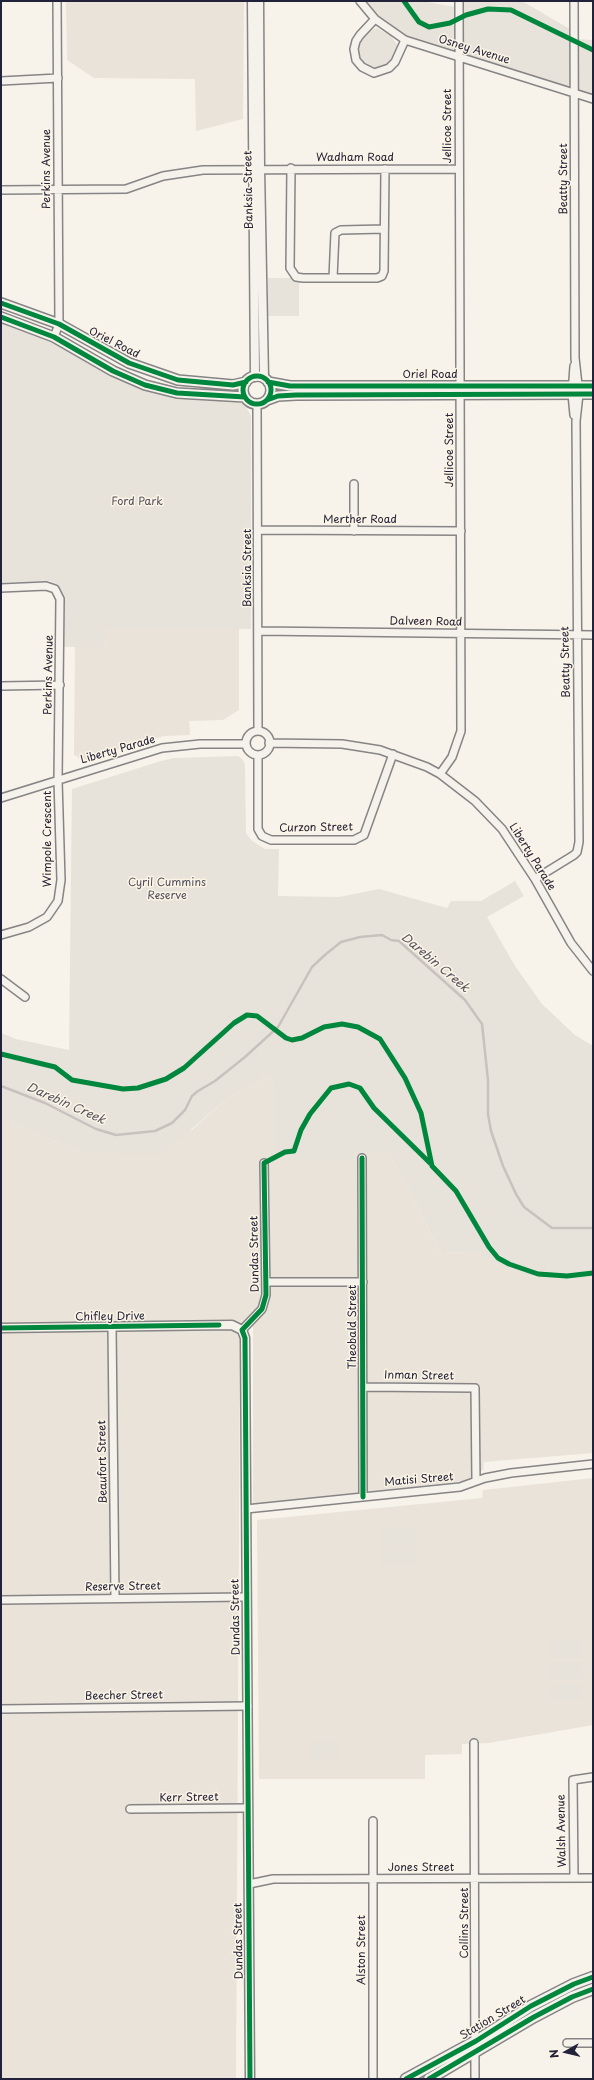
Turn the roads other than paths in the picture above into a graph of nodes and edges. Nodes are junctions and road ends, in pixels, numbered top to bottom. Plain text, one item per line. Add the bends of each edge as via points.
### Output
1 (56, 1) edge
2 (252, 1) edge
3 (259, 1) edge
4 (360, 1) edge
5 (459, 1) edge
6 (574, 1) edge
7 (375, 19) junction
8 (405, 40) junction
9 (459, 57) junction
10 (58, 78) junction
11 (1, 81) edge
12 (574, 93) junction
13 (593, 99) edge
14 (256, 168) junction
15 (291, 168) junction
16 (385, 169) junction
17 (459, 169) junction
18 (58, 188) junction
19 (1, 190) edge
20 (384, 229) junction
21 (333, 278) junction
22 (258, 299) junction
23 (1, 303) edge
24 (1, 317) edge
25 (59, 324) junction
26 (54, 337) junction
27 (255, 377) junction
28 (266, 380) junction
29 (246, 382) junction
30 (461, 385) junction
31 (593, 386) edge
32 (575, 390) junction
33 (593, 394) edge
34 (461, 395) junction
35 (245, 397) junction
36 (267, 400) junction
37 (258, 404) junction
38 (354, 484) dead end
39 (259, 530) junction
40 (354, 531) junction
41 (461, 531) junction
42 (1, 588) edge
43 (259, 631) junction
44 (461, 633) junction
45 (577, 635) junction
46 (593, 635) edge
47 (60, 685) junction
48 (1, 686) edge
49 (258, 731) junction
50 (270, 743) junction
51 (246, 744) junction
52 (393, 754) junction
53 (258, 755) junction
54 (440, 774) junction
55 (58, 780) junction
56 (1, 798) edge
57 (535, 879) junction
58 (1, 935) edge
59 (593, 971) edge
60 (1, 979) edge
61 (26, 997) dead end
62 (362, 1158) dead end
63 (264, 1163) dead end
64 (266, 1282) junction
65 (362, 1282) junction
66 (112, 1327) junction
67 (1, 1328) edge
68 (242, 1330) junction
69 (363, 1387) junction
70 (593, 1464) edge
71 (476, 1481) junction
72 (363, 1497) junction
73 (246, 1509) junction
74 (246, 1597) junction
75 (115, 1598) junction
76 (1, 1600) edge
77 (248, 1706) junction
78 (1, 1709) edge
79 (474, 1744) dead end
80 (593, 1776) edge
81 (248, 1808) junction
82 (130, 1809) dead end
83 (373, 1821) dead end
84 (574, 1878) junction
85 (593, 1878) edge
86 (373, 1879) junction
87 (476, 1879) junction
88 (249, 1884) junction
89 (593, 1977) edge
90 (593, 1989) edge
91 (476, 2040) junction
92 (567, 2043) dead end
93 (593, 2043) edge
94 (475, 2054) junction
95 (250, 2079) edge
96 (374, 2079) edge
97 (406, 2079) edge
98 (429, 2079) edge
99 (475, 2079) edge

1 - 10 street, Perkins Avenue
2 - 14 street, Banksia Street
3 - 14 street, Banksia Street
4 - 7 street, Osney Avenue
5 - 9 street, Jellicoe Street
6 - 12 street, Beatty Street
7 - 8 street, Osney Avenue
7 - 8 street via 356,41 356,60 362,67 374,72 389,68 395,62
8 - 9 street, Osney Avenue
9 - 12 street, Osney Avenue
9 - 17 street, Jellicoe Street
10 - 11 street
10 - 18 street, Perkins Avenue
12 - 13 street, Osney Avenue
12 - 32 street, Beatty Street
14 - 15 street, Wadham Road
14 - 18 street, Wadham Road via 203,170 163,176 126,188
14 - 22 street, Banksia Street
15 - 16 street, Wadham Road
15 - 21 street via 290,268 296,277
16 - 17 street, Wadham Road
16 - 20 street
17 - 30 street, Jellicoe Street
18 - 19 street, Wadham Road
18 - 25 street, Perkins Avenue
20 - 21 street via 341,230 335,233
20 - 21 street via 382,276
22 - 27 street, Banksia Street
22 - 28 street, Banksia Street
23 - 25 main road, Oriel Road
24 - 26 main road
25 - 26 street, Perkins Avenue
25 - 29 main road, Oriel Road via 129,363 178,380 233,385
26 - 35 main road via 113,371 144,385 177,393
27 - 28 main road
27 - 29 main road
28 - 30 main road, Oriel Road via 290,386
28 - 36 main road via 271,391
29 - 35 main road
30 - 32 main road, Oriel Road
30 - 34 street, Jellicoe Street
31 - 32 main road, Oriel Road
32 - 33 main road, Oriel Road
32 - 34 main road, Oriel Road
32 - 45 street, Beatty Street
34 - 36 main road, Oriel Road via 296,395 278,396
34 - 41 street, Jellicoe Street
35 - 37 main road
36 - 37 main road
37 - 39 street, Banksia Street
38 - 40 street
39 - 40 street, Merther Road
39 - 43 street, Banksia Street
40 - 41 street, Merther Road
41 - 44 street, Jellicoe Street
42 - 47 street, Perkins Avenue via 37,586 55,589 60,599
43 - 44 street, Dalveen Road
43 - 49 street, Banksia Street
44 - 45 street, Dalveen Road
44 - 54 street, Jellicoe Street via 461,731 455,753
45 - 46 street, Dalveen Road
45 - 57 street, Beatty Street via 578,850 568,860
47 - 48 street
47 - 55 street, Perkins Avenue
49 - 50 street via 267,736
49 - 51 street via 248,736
50 - 52 street, Liberty Parade via 342,744
50 - 53 street via 267,751
51 - 53 street via 250,752
51 - 55 street, Liberty Parade via 200,744 162,748
52 - 53 street, Curzon Street via 364,835 354,840 271,840 262,836 258,829
52 - 54 street, Liberty Parade
54 - 57 street, Liberty Parade via 491,816
55 - 56 street, Liberty Parade
55 - 58 street, Wimpole Crescent via 61,880 58,901 47,916 29,927
57 - 59 street, Liberty Parade via 571,943
60 - 61 street
62 - 65 street, Theobald Street
63 - 64 street, Dundas Street
64 - 65 street
64 - 68 street, Dundas Street via 262,1309
65 - 69 street, Theobald Street
66 - 67 street, Chifley Drive
66 - 68 street, Chifley Drive via 232,1325
66 - 75 street, Beaufort Street
68 - 73 street, Dundas Street via 245,1338
69 - 71 street, Inman Street via 476,1388
69 - 72 street, Theobald Street
70 - 71 street, Matisi Street via 511,1473
71 - 72 street, Matisi Street via 460,1487
72 - 73 street, Matisi Street
73 - 74 street, Dundas Street
74 - 75 street, Reserve Street
74 - 77 street, Dundas Street
75 - 76 street, Reserve Street
77 - 78 street, Beecher Street
77 - 81 street, Dundas Street
79 - 87 street, Collins Street
80 - 84 street, Walsh Avenue via 573,1780
81 - 82 street, Kerr Street
81 - 88 street, Dundas Street
83 - 86 street, Alston Street
84 - 85 street, Jones Street
84 - 87 street, Jones Street
86 - 87 street, Jones Street
86 - 88 street, Jones Street via 273,1879
86 - 96 street, Alston Street
87 - 91 street, Collins Street
88 - 95 street, Dundas Street
89 - 91 main road, Station Street via 531,2006
90 - 94 main road, Station Street via 534,2017
91 - 94 street, Collins Street
91 - 97 main road, Station Street
92 - 93 street
94 - 98 main road, Station Street
94 - 99 street, Collins Street

